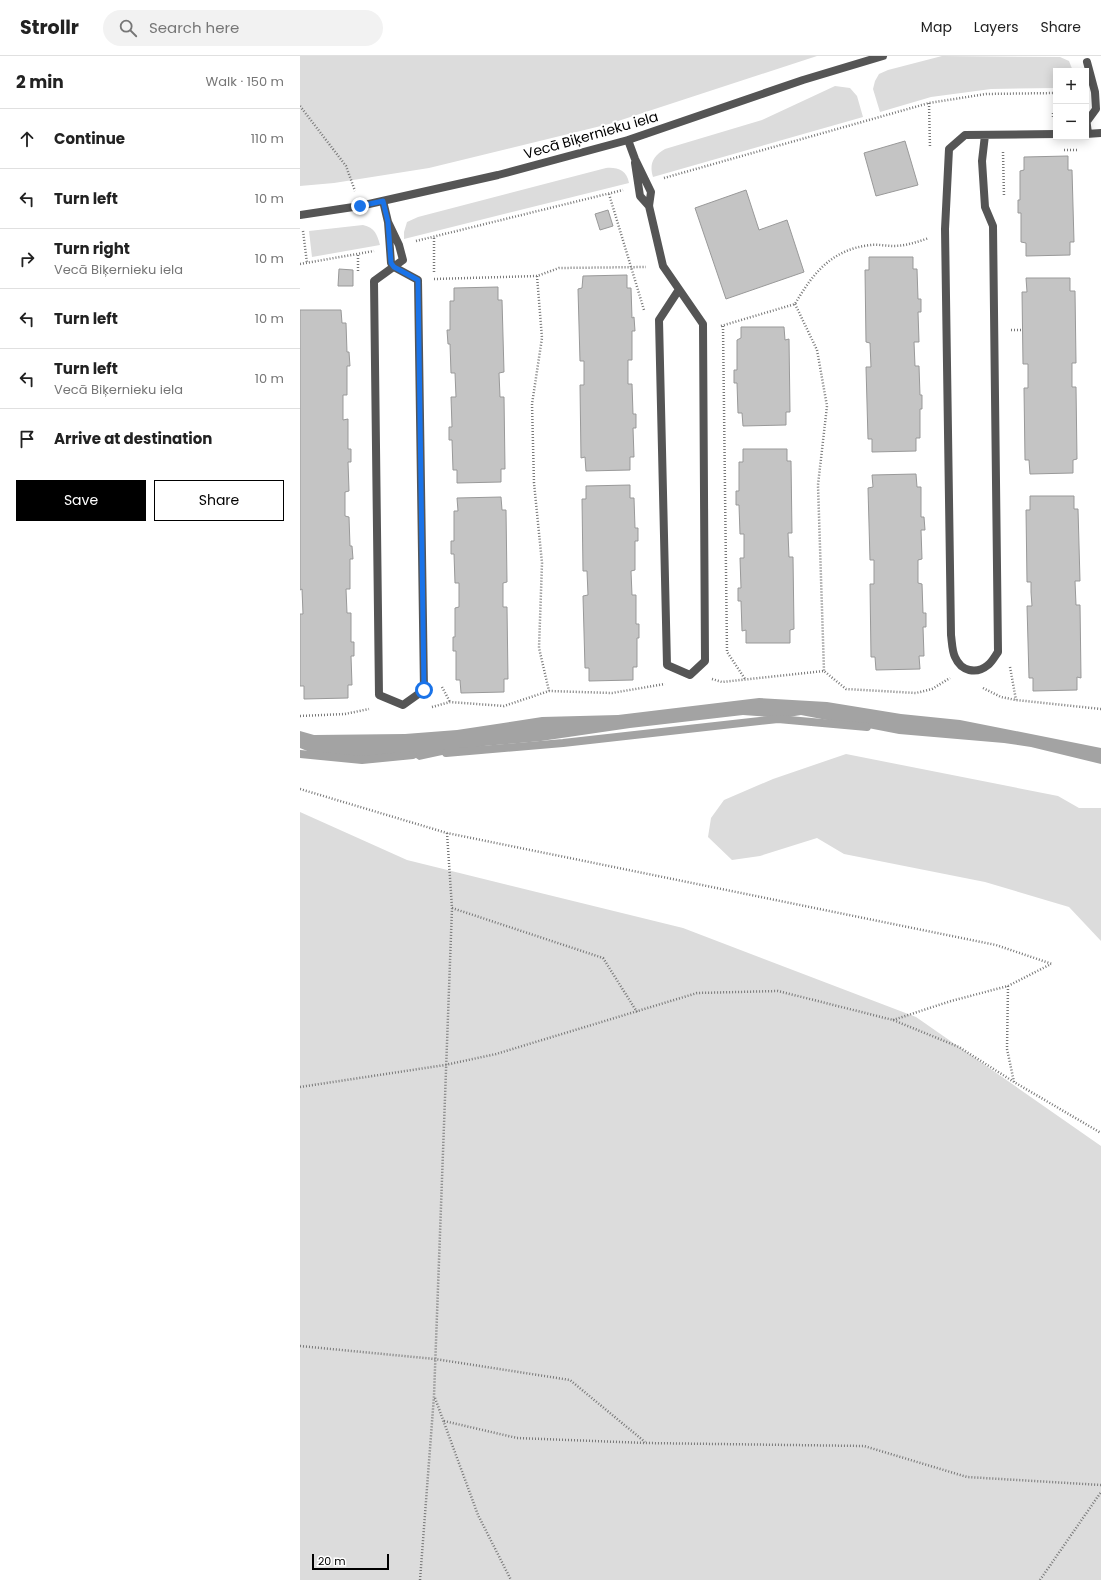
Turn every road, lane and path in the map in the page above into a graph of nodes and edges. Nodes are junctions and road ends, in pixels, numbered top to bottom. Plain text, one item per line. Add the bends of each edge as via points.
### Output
1 (884, 56) edge
2 (1088, 59) edge
3 (1053, 93) edge
4 (300, 106) edge
5 (1089, 117) edge
6 (1101, 133) edge
7 (1053, 134) edge
8 (1089, 134) edge
9 (985, 135) junction
10 (628, 140) junction
11 (635, 159) junction
12 (647, 183) junction
13 (637, 186) junction
14 (383, 201) junction
15 (360, 206) junction
16 (649, 206) junction
17 (300, 215) edge
18 (388, 222) junction
19 (945, 229) junction
20 (434, 237) junction
21 (398, 245) junction
22 (389, 251) junction
23 (307, 263) junction
24 (300, 264) edge
25 (663, 266) junction
26 (394, 267) junction
27 (537, 276) junction
28 (678, 291) junction
29 (795, 304) junction
30 (703, 324) junction
31 (723, 326) junction
32 (824, 671) junction
33 (690, 675) junction
34 (745, 679) junction
35 (958, 680) dead end
36 (981, 687) dead end
37 (549, 691) junction
38 (403, 705) junction
39 (1101, 709) edge
40 (372, 710) dead end
41 (300, 716) edge
42 (300, 789) edge
43 (447, 833) junction
44 (452, 908) junction
45 (1008, 986) junction
46 (637, 1012) junction
47 (893, 1020) junction
48 (445, 1066) junction
49 (1014, 1082) junction
50 (300, 1087) edge
51 (1101, 1133) edge
52 (300, 1346) edge
53 (435, 1359) junction
54 (434, 1396) junction
55 (444, 1421) junction
56 (646, 1443) junction
57 (1101, 1485) edge
58 (1101, 1492) edge
59 (420, 1580) edge
60 (511, 1580) edge
61 (1040, 1580) edge

1 - 10 street, Vecā Biķernieku iela via 803,80
2 - 5 street via 1096,109
3 - 12 path via 986,94 929,103
4 - 15 path via 346,166
6 - 8 street
7 - 9 street
9 - 19 street via 965,135 949,149
9 - 19 street via 982,161 985,207 993,226 998,652 990,665 968,671 959,665 954,656 951,635
10 - 11 street
10 - 14 street, Vecā Biķernieku iela via 498,175
11 - 12 street
11 - 13 street
12 - 16 street via 651,192
13 - 16 street via 640,196
13 - 20 path
14 - 15 street, Vecā Biķernieku iela
14 - 18 street
15 - 17 street, Vecā Biķernieku iela
16 - 25 street
17 - 23 path
18 - 21 street
18 - 22 street
19 - 29 path via 931,238 912,244 872,245 840,254 818,270
20 - 21 path
20 - 27 path via 434,279
21 - 26 street via 403,260
22 - 23 path
22 - 26 street
23 - 24 path
25 - 27 path via 559,268
25 - 28 street
26 - 38 street via 418,280 424,690
26 - 38 street via 374,281 379,695
27 - 37 path via 542,338 532,404 534,483 542,563 539,648
28 - 30 street
28 - 33 street via 659,320 667,665
29 - 31 path
29 - 32 path via 817,350 827,406 818,485
30 - 31 path
30 - 33 street via 705,661
31 - 34 path via 727,652
32 - 34 path
32 - 35 path via 846,689 916,693 932,689 950,677
33 - 34 path via 722,682
33 - 37 path via 676,682 612,693
36 - 39 path via 1001,697 1016,700
37 - 38 path via 504,706 450,702 424,708
40 - 41 path
42 - 43 path
43 - 44 path
43 - 45 path via 996,945 1052,964
44 - 46 path via 603,958
44 - 48 path
45 - 47 path
45 - 49 path via 1007,1049
46 - 47 path via 697,993 778,991
46 - 48 path via 496,1054
47 - 49 path via 959,1047
48 - 50 path
48 - 53 path
49 - 51 path
52 - 53 path
53 - 54 path
53 - 56 path via 570,1380
54 - 55 path
54 - 59 path
55 - 56 path via 517,1438
55 - 60 path via 478,1515
56 - 57 path via 864,1446 967,1477
58 - 61 path

